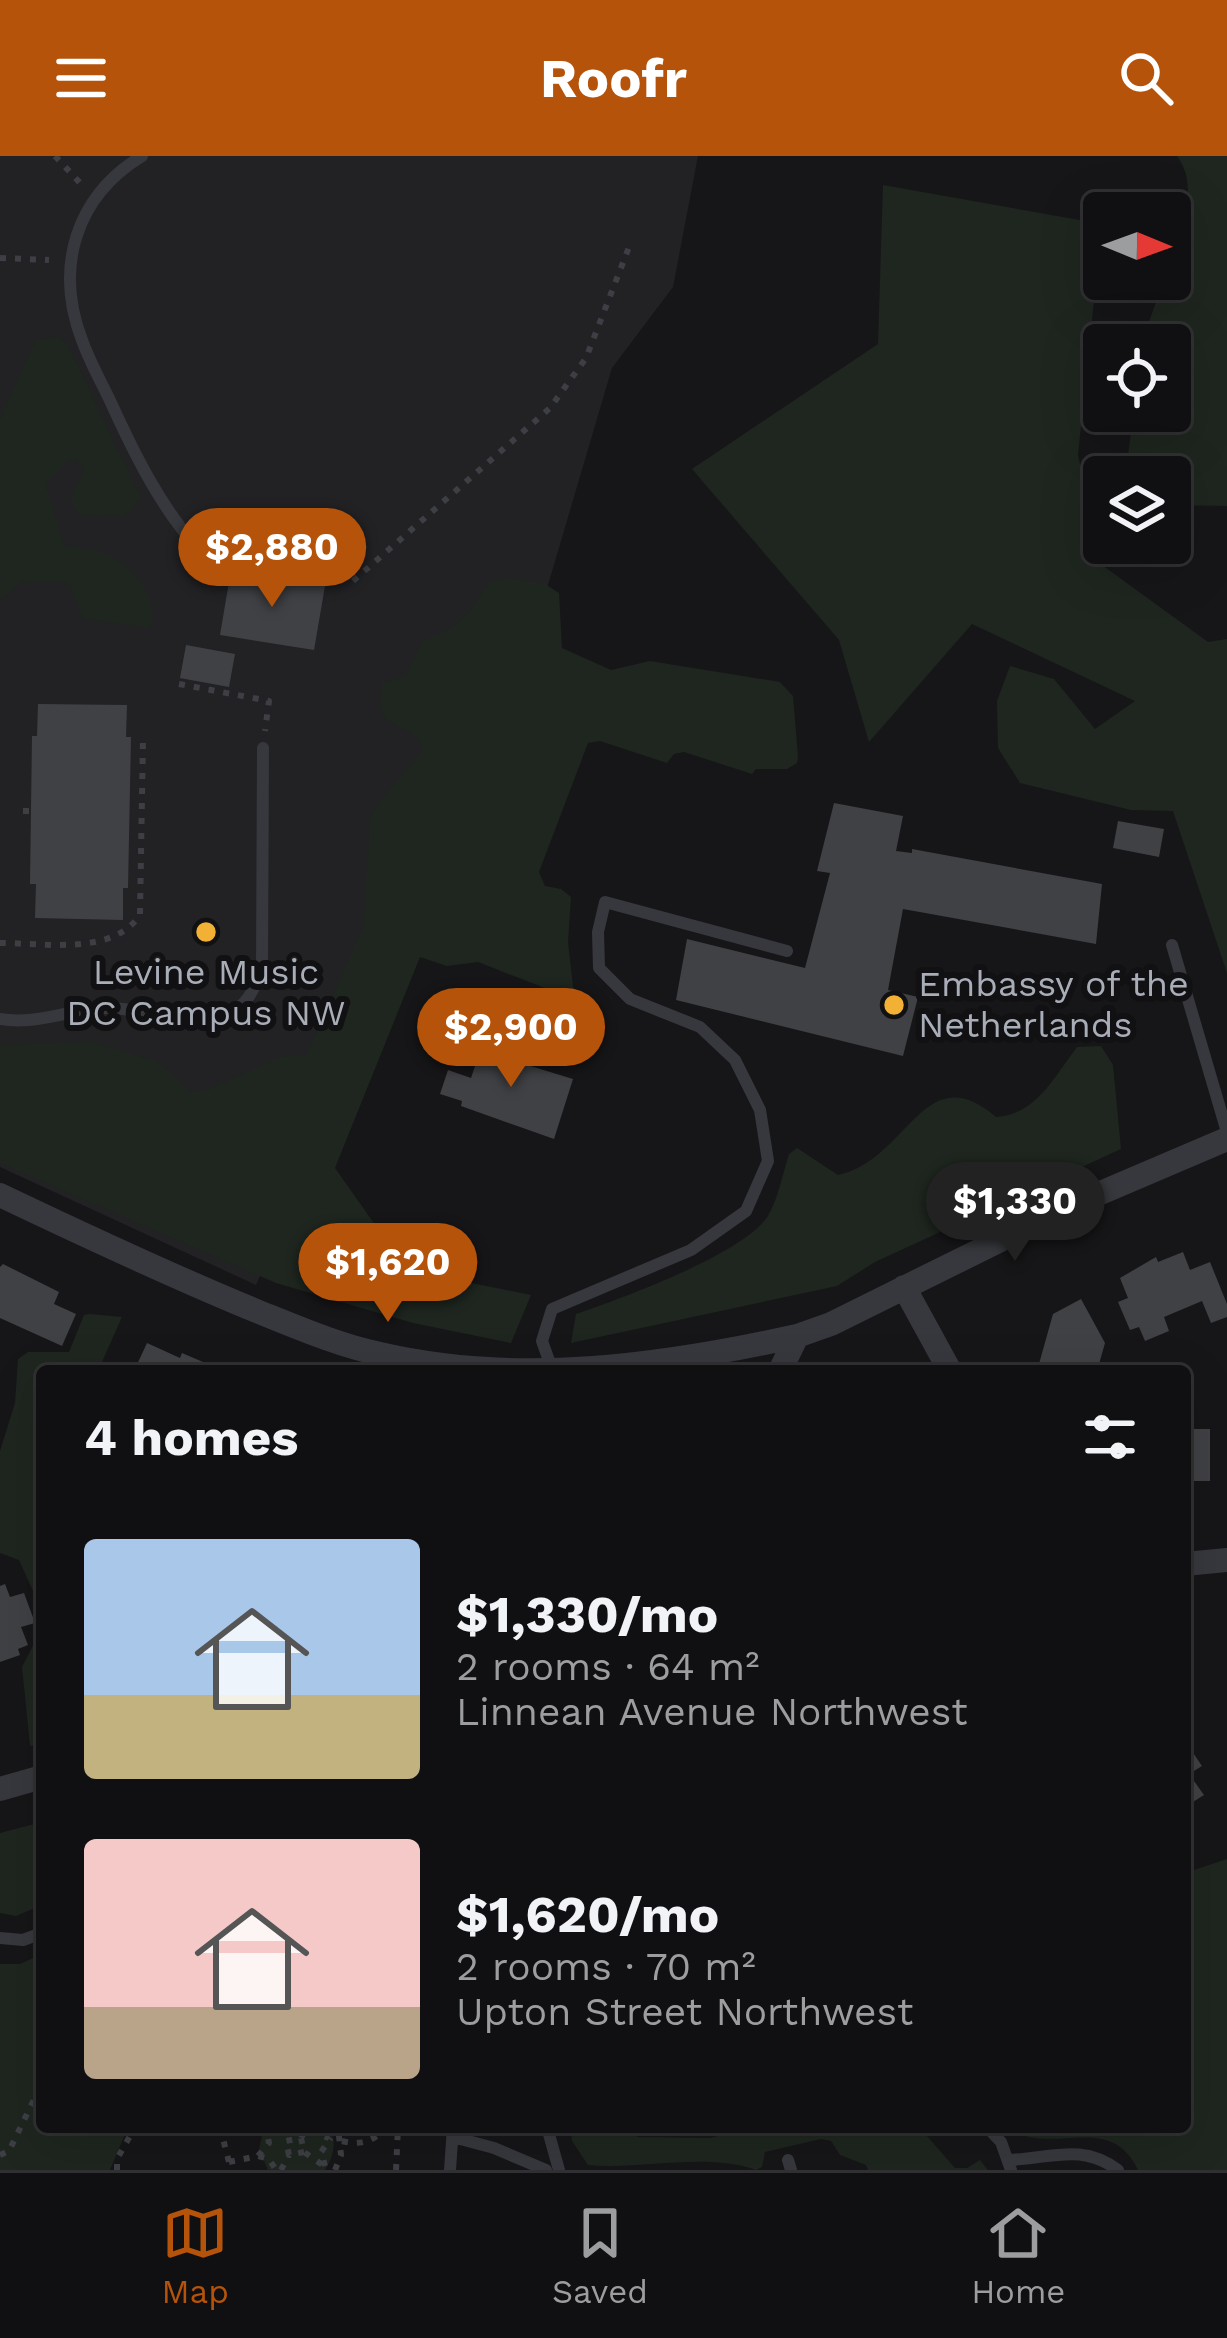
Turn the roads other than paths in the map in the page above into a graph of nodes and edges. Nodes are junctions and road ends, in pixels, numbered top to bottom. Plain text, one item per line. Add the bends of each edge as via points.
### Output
1 (142, 156) edge
2 (194, 543) dead end
3 (262, 748) road end
4 (1172, 945) dead end
5 (787, 951) dead end
6 (0, 1019) edge
7 (1227, 1136) edge
8 (0, 1195) edge
9 (904, 1287) junction
10 (797, 1336) junction
11 (442, 1365) edge
12 (550, 1365) edge
13 (626, 1365) edge
14 (783, 1365) edge
15 (947, 1365) edge
16 (1227, 1560) edge
17 (1191, 1563) edge
18 (36, 1779) edge
19 (0, 1789) edge
20 (36, 1935) edge
21 (0, 1938) edge
22 (453, 2133) edge
23 (456, 2133) edge
24 (549, 2133) edge
25 (991, 2133) edge
26 (1010, 2165) edge
27 (450, 2170) edge
28 (546, 2170) edge
29 (559, 2170) edge
30 (1118, 2170) edge

1 - 2 lane via 86,208 71,261 72,298 81,338 134,452
3 - 6 lane via 262,968 253,994 227,1015 107,1008 20,1023
4 - 7 lane
5 - 12 lane via 604,902 599,968 630,999 700,1027 735,1060 760,1110 768,1161 746,1211 691,1250 551,1309 542,1340
7 - 9 street
8 - 11 street via 352,1347
9 - 10 street
9 - 15 street
10 - 13 street
10 - 14 street
16 - 17 street
18 - 19 street
20 - 21 lane
22 - 27 lane
23 - 28 lane
24 - 29 lane
25 - 26 lane
26 - 30 lane via 1082,2152

